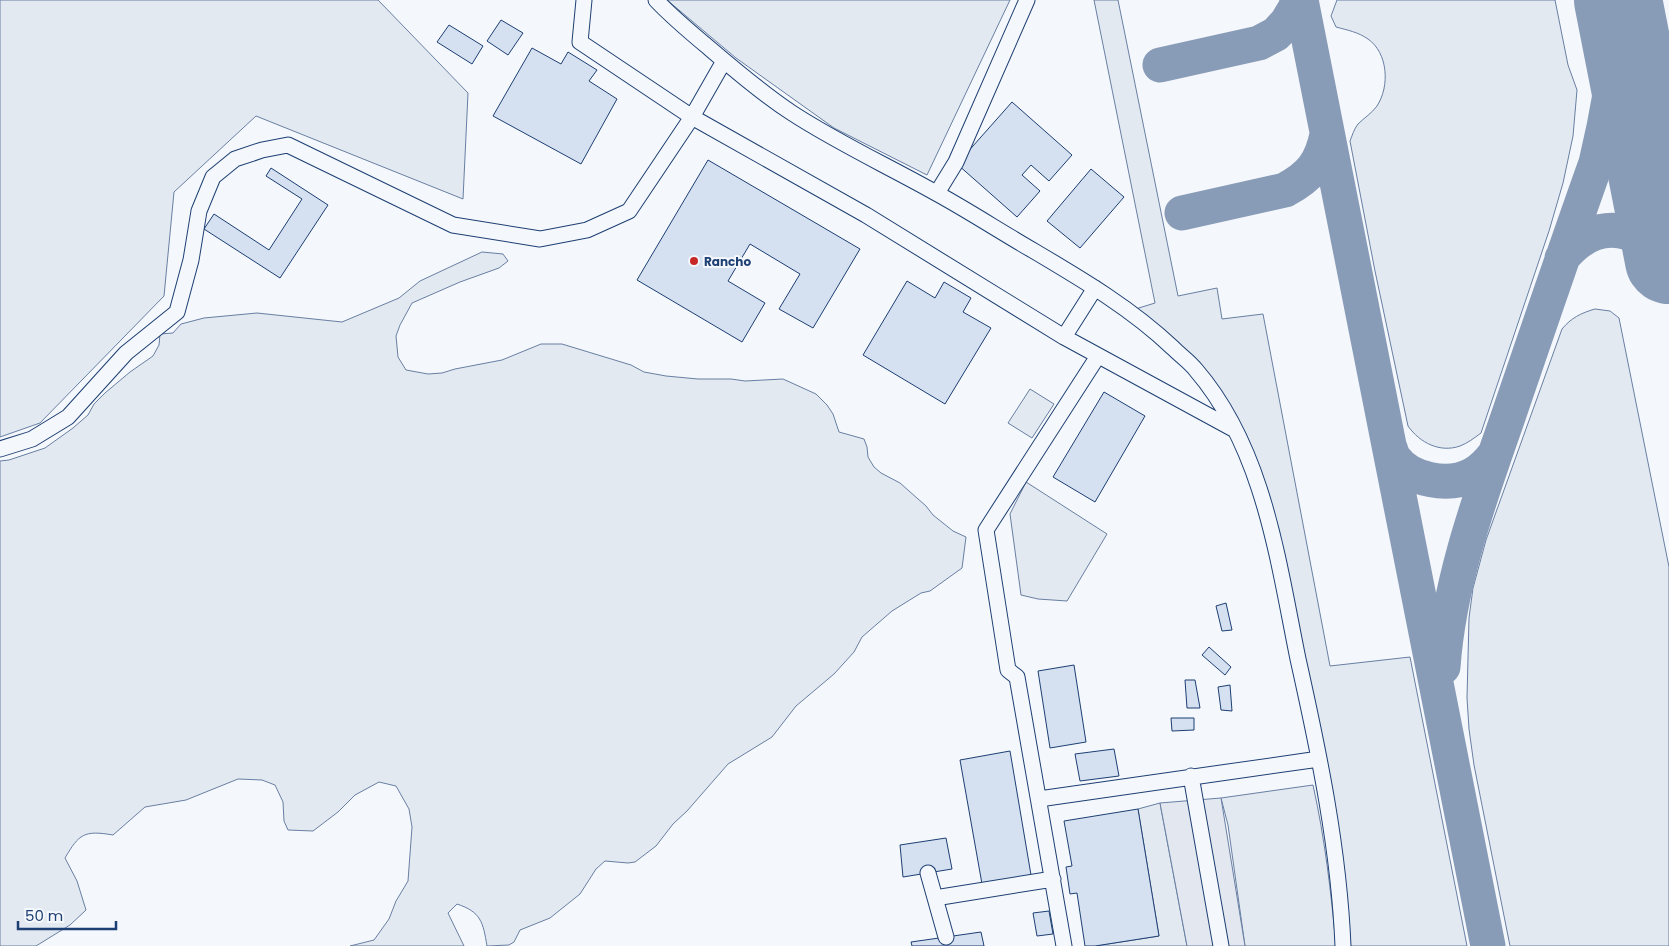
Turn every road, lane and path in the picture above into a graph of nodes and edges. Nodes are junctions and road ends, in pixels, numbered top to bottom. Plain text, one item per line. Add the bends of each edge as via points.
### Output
1 (584, 0) edge
2 (656, 0) edge
3 (1027, 0) edge
4 (724, 60) junction
5 (692, 117) junction
6 (937, 193) junction
7 (1095, 288) junction
8 (1064, 337) junction
9 (1098, 356) junction
10 (1235, 430) junction
11 (0, 449) edge
12 (1319, 759) junction
13 (1191, 776) junction
14 (1039, 799) junction
15 (928, 873) dead end
16 (1053, 879) junction
17 (935, 898) junction
18 (946, 936) dead end
19 (1064, 946) edge
20 (1221, 946) edge
21 (1343, 946) edge

1 - 5 lane via 580,42
2 - 4 lane
3 - 6 lane via 956,162
4 - 5 lane
4 - 6 lane via 791,112
5 - 8 lane via 866,214
5 - 11 lane via 629,211 587,230 540,239 453,225 288,145 234,159 213,177 199,211 192,260 177,312 126,353 68,417 32,439
6 - 7 lane
7 - 8 lane
7 - 10 lane via 1154,330 1196,369
8 - 9 lane
9 - 10 lane
9 - 14 lane via 986,530 1008,670 1018,678
10 - 12 lane via 1259,483
12 - 13 lane
12 - 21 lane via 1330,823
13 - 14 lane
13 - 20 lane
14 - 16 lane
15 - 17 lane
16 - 17 lane
16 - 19 lane
17 - 18 lane

